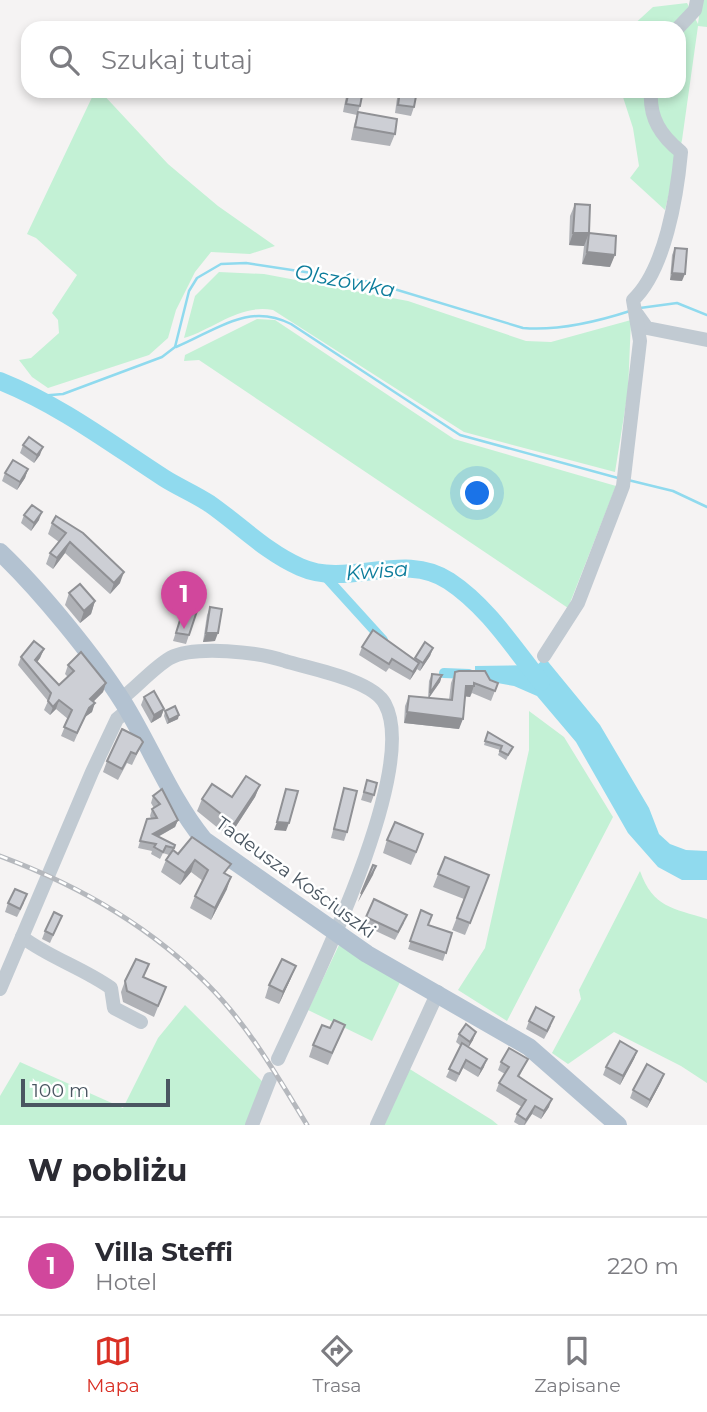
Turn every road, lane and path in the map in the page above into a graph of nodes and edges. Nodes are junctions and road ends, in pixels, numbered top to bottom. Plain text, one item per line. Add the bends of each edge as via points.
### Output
1 (697, 0) edge
2 (685, 21) edge
3 (651, 98) edge
4 (643, 334) junction
5 (707, 340) edge
6 (0, 552) edge
7 (544, 656) dead end
8 (125, 705) junction
9 (336, 932) junction
10 (22, 937) junction
11 (0, 989) edge
12 (438, 992) junction
13 (141, 1022) dead end
14 (278, 1059) dead end
15 (270, 1079) dead end
16 (252, 1125) edge
17 (377, 1125) edge
18 (618, 1125) edge

1 - 2 street
3 - 4 street via 650,108 664,138 681,152 657,264 648,287 633,300
4 - 5 street
4 - 7 street via 624,479 578,603
6 - 8 main road, Tadeusza Kościuszki
8 - 9 main road, Tadeusza Kościuszki via 186,818 204,840
8 - 9 street via 170,658 193,651 268,655 367,687 385,702 390,716 388,774 376,832
8 - 10 street
9 - 12 main road, Tadeusza Kościuszki
9 - 14 street
10 - 11 street
10 - 13 street via 43,953 92,975 111,989 114,1008
12 - 17 street
12 - 18 main road, Tadeusza Kościuszki via 528,1047
15 - 16 street

